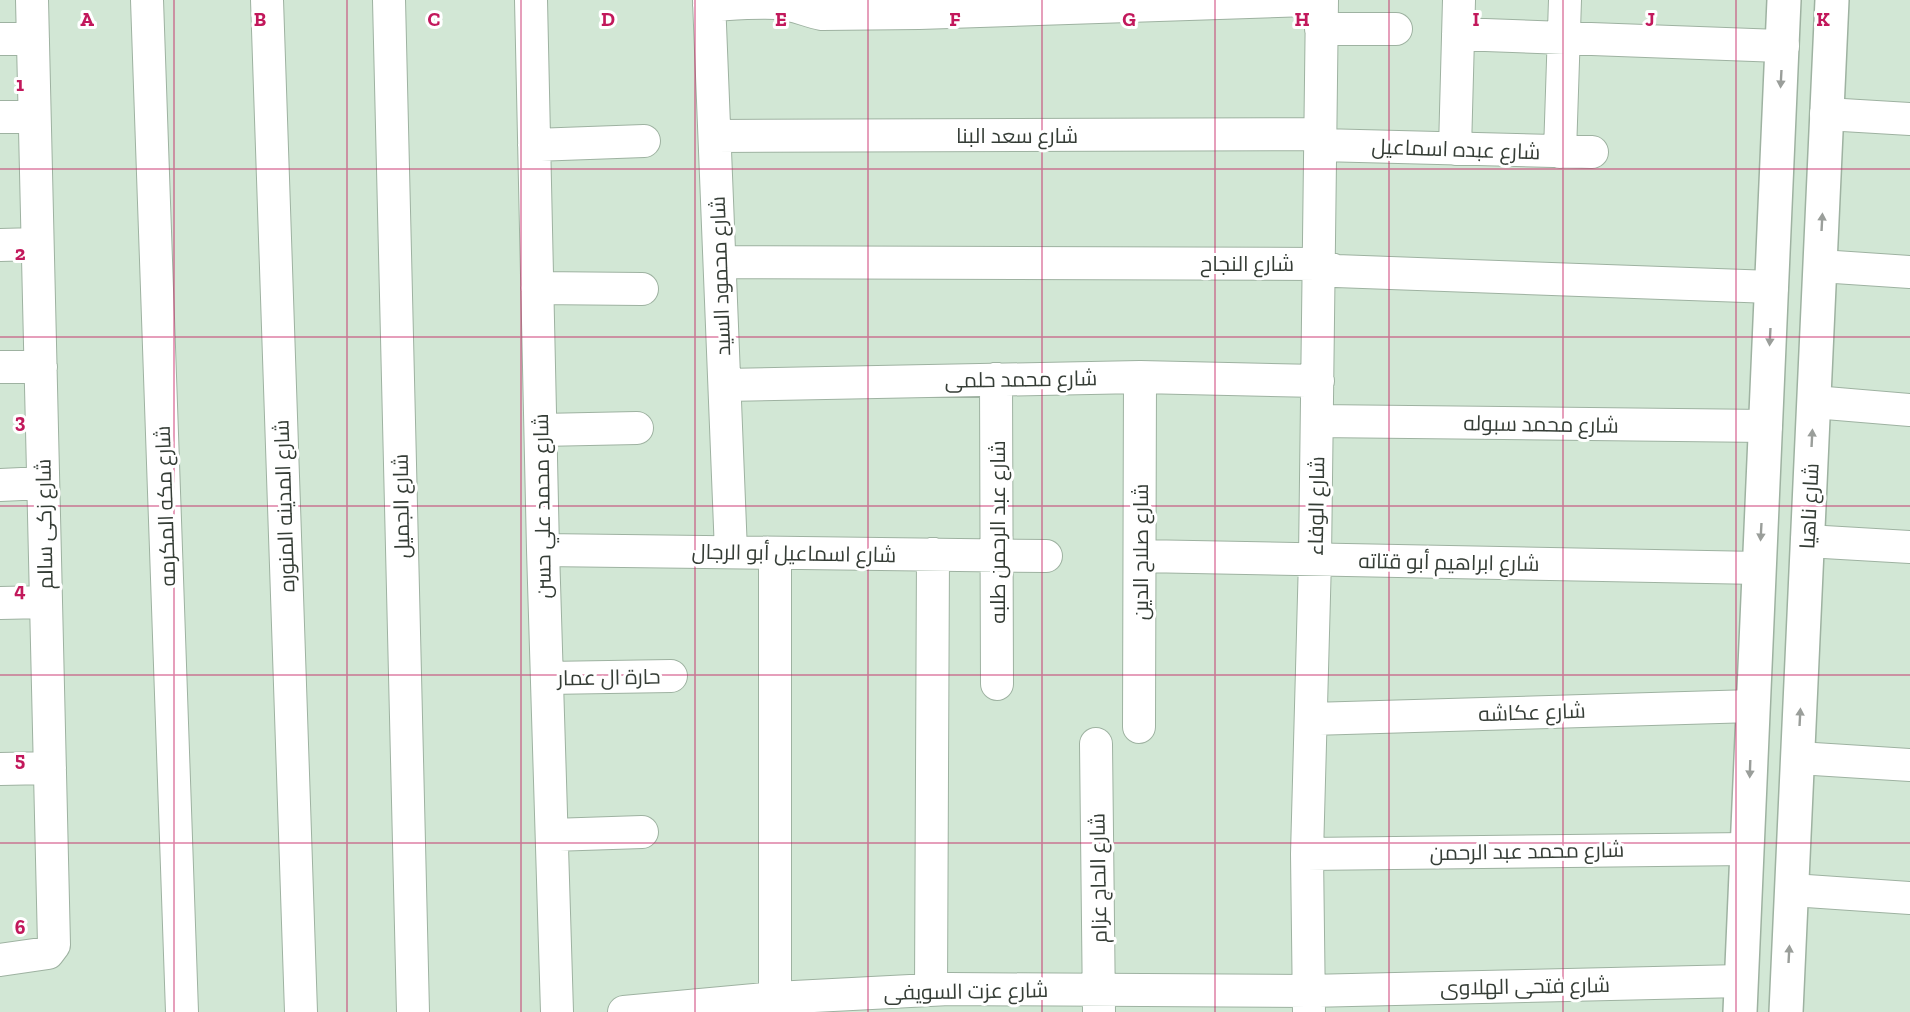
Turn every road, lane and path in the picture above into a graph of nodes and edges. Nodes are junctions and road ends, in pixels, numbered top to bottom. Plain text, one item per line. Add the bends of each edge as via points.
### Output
1 (32, 0) edge
2 (147, 0) edge
3 (267, 0) edge
4 (389, 0) edge
5 (531, 0) edge
6 (1308, 0) edge
7 (1459, 0) edge
8 (1565, 0) edge
9 (1784, 0) edge
10 (1832, 0) edge
11 (1175, 2) edge
12 (709, 3) edge
13 (1033, 4) edge
14 (919, 6) edge
15 (1322, 14) edge
16 (1396, 29) dead end
17 (1458, 34) junction
18 (1564, 38) junction
19 (0, 39) edge
20 (33, 39) junction
21 (1783, 46) junction
22 (1826, 114) junction
23 (0, 117) edge
24 (34, 117) junction
25 (1910, 119) edge
26 (715, 136) junction
27 (1320, 140) junction
28 (644, 141) dead end
29 (534, 145) junction
30 (1455, 149) junction
31 (1560, 152) junction
32 (1592, 152) dead end
33 (37, 244) junction
34 (0, 245) edge
35 (720, 262) junction
36 (1319, 264) junction
37 (1820, 266) junction
38 (1910, 272) edge
39 (1772, 287) junction
40 (537, 288) junction
41 (642, 289) dead end
42 (0, 367) edge
43 (40, 367) junction
44 (1140, 377) junction
45 (996, 379) junction
46 (1317, 381) junction
47 (725, 385) junction
48 (1814, 402) junction
49 (1910, 410) edge
50 (1317, 421) junction
51 (1766, 426) junction
52 (637, 428) dead end
53 (541, 430) junction
54 (43, 483) junction
55 (0, 485) edge
56 (1808, 541) junction
57 (1910, 548) edge
58 (543, 550) junction
59 (731, 552) junction
60 (775, 553) junction
61 (933, 554) junction
62 (997, 555) junction
63 (1046, 556) dead end
64 (1140, 556) junction
65 (1315, 559) junction
66 (1759, 568) junction
67 (46, 602) junction
68 (0, 603) edge
69 (671, 676) dead end
70 (547, 678) junction
71 (998, 684) dead end
72 (1753, 706) junction
73 (1311, 719) junction
74 (1139, 727) dead end
75 (1096, 744) dead end
76 (1798, 758) junction
77 (1910, 765) edge
78 (50, 768) junction
79 (0, 769) edge
80 (642, 832) dead end
81 (552, 835) junction
82 (1747, 849) junction
83 (1307, 854) junction
84 (1792, 890) junction
85 (1910, 898) edge
86 (0, 960) edge
87 (943, 997) edge
88 (1740, 997) edge
89 (1099, 1001) edge
90 (1308, 1002) edge
91 (759, 1003) edge
92 (843, 1003) edge
93 (643, 1011) edge
94 (182, 1012) edge
95 (301, 1012) edge
96 (413, 1012) edge
97 (557, 1012) edge
98 (1786, 1012) edge

1 - 20 street, شارع زكى سالم
2 - 94 street, شارع مكه المكرمه
3 - 95 street, شارع المدينه المنوره
4 - 96 street, شارع الجميل
5 - 29 street, شارع محمد علي حسن
6 - 11 street
7 - 17 street
8 - 18 street
9 - 21 main road
10 - 22 main road, شارع ناهيا
11 - 13 street
12 - 14 street via 775,3 822,14
12 - 26 street, شارع محمود السيد
13 - 14 street
15 - 16 street
15 - 27 street, شارع الوفاء
17 - 18 street
17 - 30 street
18 - 21 street
18 - 31 street
19 - 20 street
20 - 24 street, شارع زكى سالم
21 -> 39 main road
22 - 25 street
37 -> 22 main road, شارع ناهيا
23 - 24 street
24 - 33 street, شارع زكى سالم
26 - 27 street, شارع سعد البنا
26 - 35 street, شارع محمود السيد
27 - 30 street, شارع عبده اسماعيل
27 - 36 street, شارع الوفاء
28 - 29 street
29 - 40 street, شارع محمد علي حسن
30 - 31 street, شارع عبده اسماعيل
31 - 32 street, شارع عبده اسماعيل
33 - 34 street
33 - 43 street, شارع زكى سالم
35 - 36 street, شارع النجاح
35 - 47 street, شارع محمود السيد
36 - 39 street, شارع النجاح via 1336,271
36 - 46 street, شارع الوفاء
37 - 38 street
37 - 48 main road, شارع ناهيا
39 -> 51 main road
40 - 41 street
40 - 53 street, شارع محمد علي حسن
42 - 43 street
43 - 54 street, شارع زكى سالم
44 - 45 street, شارع محمد حلمى
44 - 46 street, شارع محمد حلمى
44 - 64 street, شارع صلاح الدين
45 - 47 street, شارع محمد حلمى
45 - 62 street, شارع عبد الرحمن طلبه
46 - 50 street, شارع الوفاء
47 - 59 street, شارع محمود السيد
48 - 49 street
56 -> 48 main road, شارع ناهيا
50 - 51 street, شارع محمد سبوله
50 - 65 street, شارع الوفاء
51 -> 66 main road
52 - 53 street
53 - 58 street, شارع محمد علي حسن
54 - 55 street
54 - 67 street, شارع زكى سالم
56 - 57 street
76 -> 56 main road, شارع ناهيا
58 - 59 street, شارع اسماعيل أبو الرجال
58 - 70 street, شارع محمد علي حسن
59 - 60 street, شارع اسماعيل أبو الرجال
60 - 61 street, شارع اسماعيل أبو الرجال
60 - 91 street
61 - 62 street, شارع اسماعيل أبو الرجال
61 - 87 street
62 - 63 street, شارع اسماعيل أبو الرجال
62 - 71 street, شارع عبد الرحمن طلبه
64 - 65 street, شارع ابراهيم أبو قتاته
64 - 74 street, شارع صلاح الدين
65 - 66 street, شارع ابراهيم أبو قتاته
65 - 73 street, شارع الوفاء
66 - 72 main road
67 - 68 street
67 - 78 street, شارع زكى سالم
69 - 70 street, حارة ال عمار
70 - 81 street, شارع محمد علي حسن
72 - 73 street, شارع عكاشه
72 -> 82 main road
73 - 83 street, شارع الوفاء
75 - 89 street, شارع الحاج عزام
76 - 77 street
76 - 84 main road, شارع ناهيا
78 - 79 street
78 - 86 street, شارع زكى سالم via 54,945 48,953
80 - 81 street
81 - 97 street, شارع محمد علي حسن
82 - 83 street, شارع محمد عبد الرحمن
82 - 88 main road
83 - 90 street, شارع الوفاء
84 - 85 street
98 -> 84 main road, شارع ناهيا
87 - 89 street, شارع عزت السويفى
87 - 92 street, شارع عزت السويفى
88 - 90 street, شارع فتحى الهلاوى
89 - 90 street, شارع عزت السويفى
91 - 92 street, شارع عزت السويفى
91 - 93 street, شارع عزت السويفى

